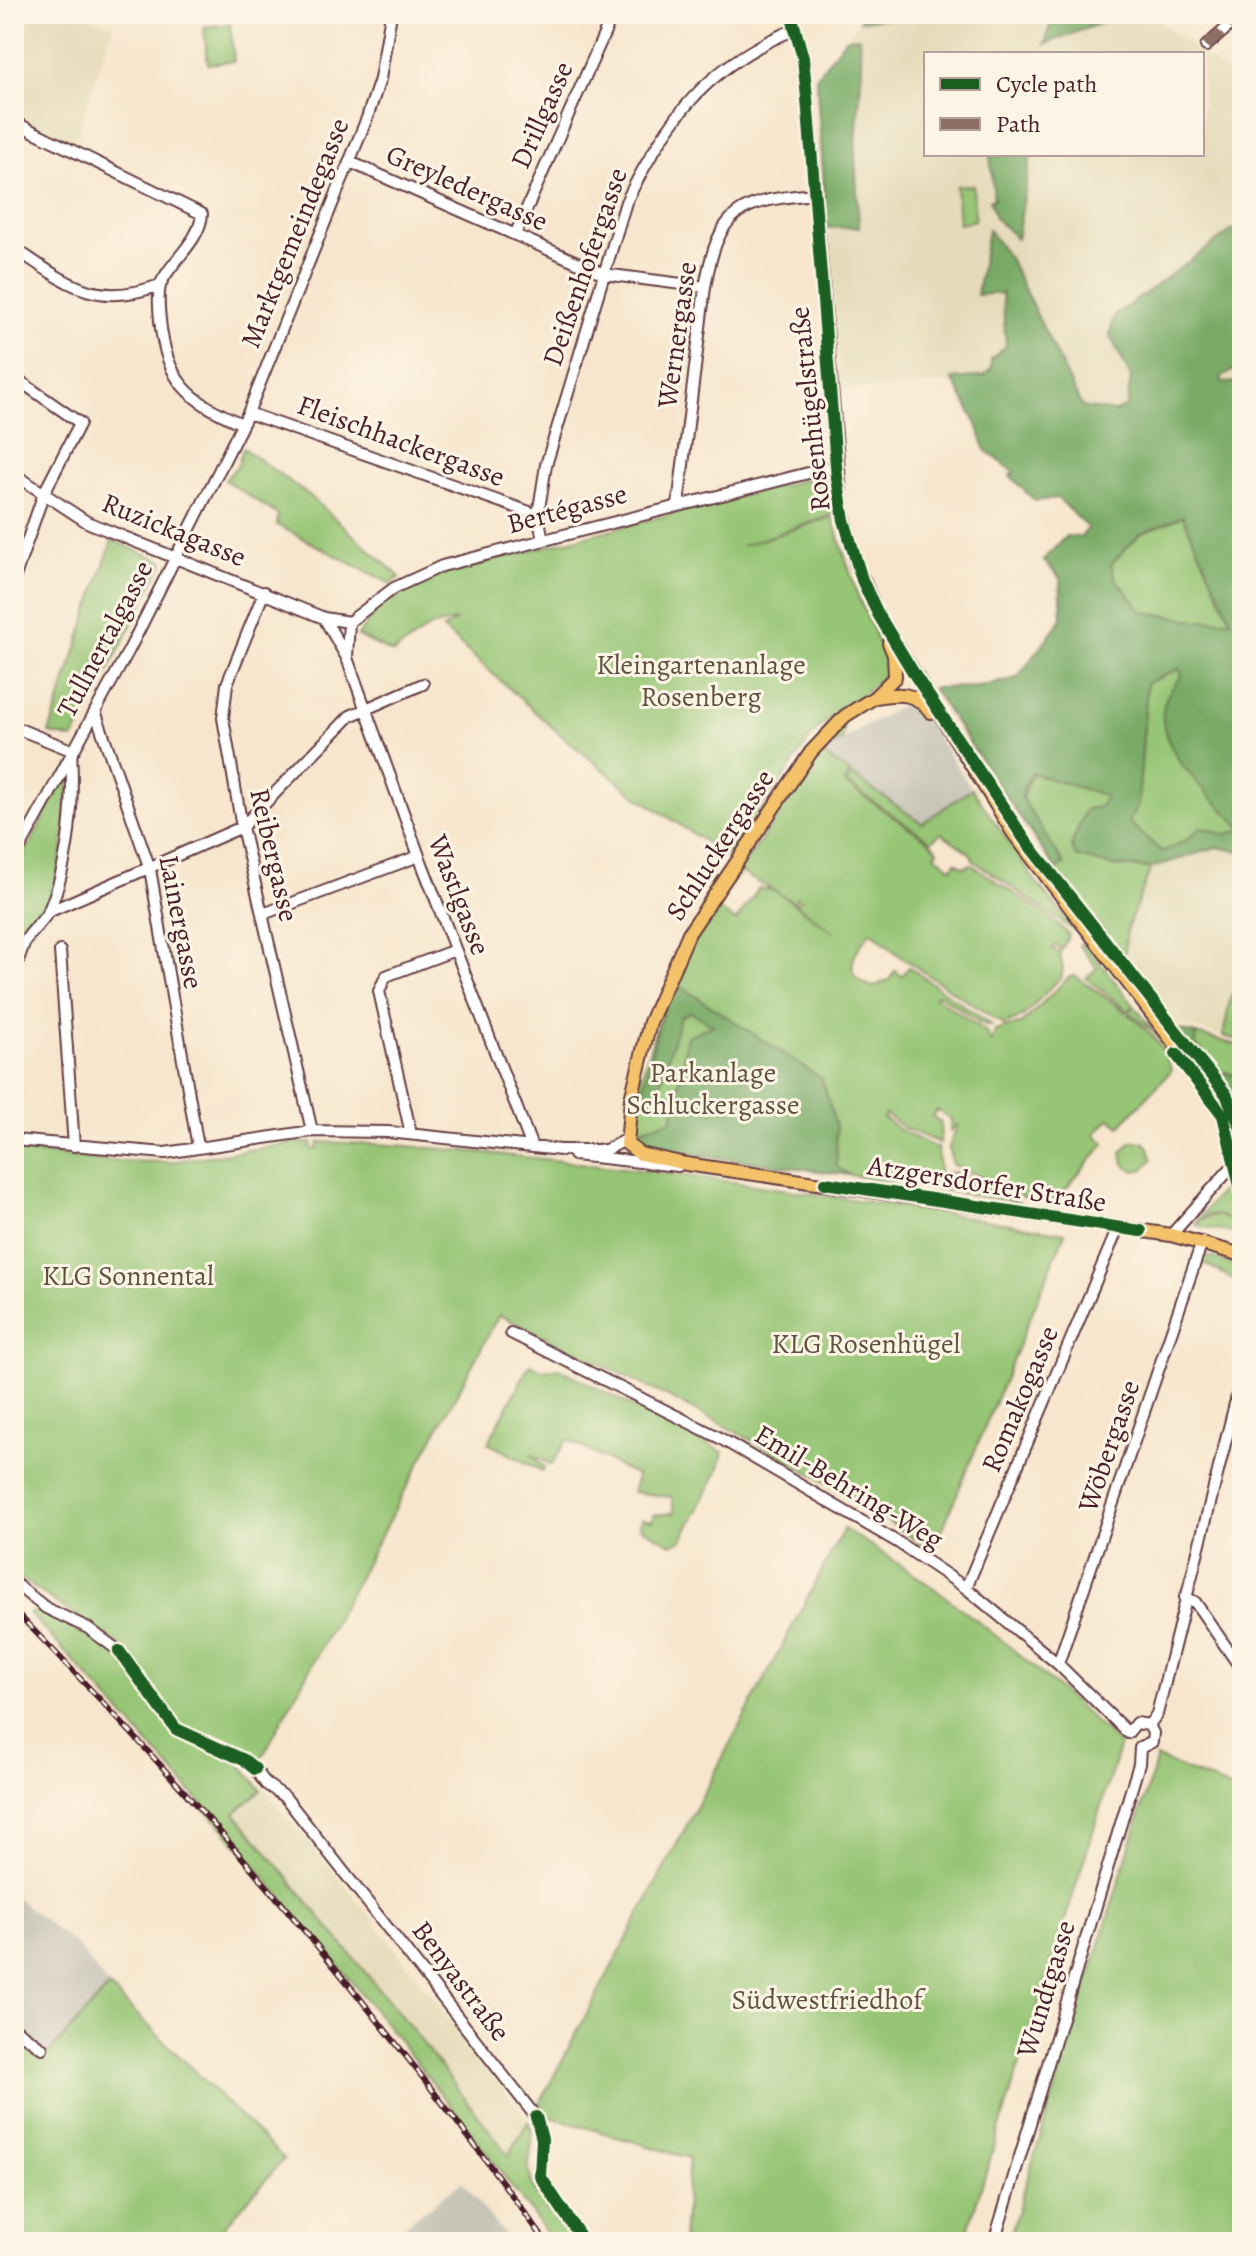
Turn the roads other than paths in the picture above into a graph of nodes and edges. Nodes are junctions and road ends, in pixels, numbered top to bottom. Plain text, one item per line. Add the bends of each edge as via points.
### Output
1 (111, 14) edge
2 (127, 14) edge
3 (391, 14) edge
4 (613, 14) edge
5 (791, 14) edge
6 (1242, 15) edge
7 (796, 29) junction
8 (1206, 46) dead end
9 (14, 122) edge
10 (350, 162) junction
11 (815, 194) junction
12 (515, 235) junction
13 (14, 248) edge
14 (604, 274) junction
15 (160, 285) junction
16 (705, 287) junction
17 (14, 377) edge
18 (248, 413) junction
19 (242, 424) junction
20 (223, 464) joint
21 (836, 466) junction
22 (14, 474) edge
23 (44, 493) junction
24 (678, 505) junction
25 (538, 515) junction
26 (543, 540) junction
27 (175, 559) junction
28 (14, 579) edge
29 (264, 592) junction
30 (878, 614) junction
31 (324, 618) junction
32 (349, 622) junction
33 (347, 658) junction
34 (423, 684) dead end
35 (875, 697) junction
36 (364, 708) junction
37 (95, 711) junction
38 (14, 727) edge
39 (71, 750) junction
40 (971, 770) junction
41 (242, 827) junction
42 (419, 856) junction
43 (14, 859) edge
44 (150, 869) junction
45 (48, 912) junction
46 (263, 914) junction
47 (455, 950) junction
48 (60, 951) dead end
49 (14, 975) edge
50 (312, 1131) junction
51 (411, 1134) junction
52 (14, 1140) edge
53 (625, 1140) junction
54 (74, 1146) junction
55 (198, 1147) junction
56 (532, 1147) junction
57 (561, 1150) junction
58 (686, 1164) junction
59 (1241, 1164) edge
60 (1118, 1228) junction
61 (1171, 1235) junction
62 (1202, 1242) junction
63 (1242, 1255) edge
64 (511, 1333) dead end
65 (1242, 1376) edge
66 (14, 1583) edge
67 (966, 1588) junction
68 (1185, 1597) junction
69 (119, 1651) dead end
70 (1058, 1664) junction
71 (1242, 1670) edge
72 (1149, 1725) junction
73 (1128, 1733) junction
74 (1140, 1748) junction
75 (255, 1769) dead end
76 (14, 2028) edge
77 (42, 2048) dead end
78 (584, 2242) edge
79 (994, 2242) edge

1 - 2 street
3 - 10 street, Marktgemeindegasse via 380,79
4 - 12 street, Drillgasse
5 - 7 main road, Rosenhügelstraße
6 - 8 street
7 - 11 main road, Rosenhügelstraße
7 - 14 street, Deißenhofergasse via 762,42 673,117 626,202
9 - 15 street via 202,214
10 - 12 street, Greyledergasse
10 - 18 street, Marktgemeindegasse
11 - 16 street, Wernergasse via 769,197 735,214 710,256
11 - 21 main road, Rosenhügelstraße
12 - 14 street, Greyledergasse
13 - 15 street via 99,296
14 - 16 street, Greyledergasse
14 - 25 street, Deißenhofergasse via 546,465
15 - 19 street via 162,341 177,379 203,407
16 - 24 street, Wernergasse
17 - 23 street via 80,423
18 - 19 street, Marktgemeindegasse
18 - 25 street, Fleischhackergasse
19 - 20 street, Marktgemeindegasse
20 - 27 street, Tullnertalgasse
21 - 24 street, Bertégasse
21 - 30 main road, Rosenhügelstraße via 857,566
22 - 23 street, Ruzickagasse
23 - 27 street, Ruzickagasse via 87,522
23 - 28 street
24 - 26 street, Bertégasse
25 - 26 street, Deißenhofergasse
26 - 32 street, Bertégasse via 415,576
27 - 29 street, Ruzickagasse
27 - 37 street, Tullnertalgasse
29 - 31 street, Ruzickagasse
29 - 41 street, Reibergasse via 227,684 223,718
30 - 35 main road, Schluckergasse via 896,668 895,677
30 - 40 main road, Rosenhügelstraße via 970,760
31 - 32 street
31 - 33 street, Wastlgasse
32 - 33 street, Wastlgasse
33 - 36 street, Wastlgasse
34 - 36 street
35 - 40 main road via 905,694 924,703
35 - 53 main road, Schluckergasse via 845,716 811,752 689,933 650,1022
36 - 41 street via 350,716
36 - 42 street, Wastlgasse
37 - 39 street, Tullnertalgasse
37 - 44 street, Lainergasse
38 - 39 street
39 - 43 street, Tullnertalgasse
39 - 45 street, Tullnertalgasse via 69,823
40 - 59 main road, Rosenhügelstraße via 1047,879 1215,1094 1234,1127
41 - 44 street
41 - 46 street, Reibergasse
42 - 46 street
42 - 47 street, Wastlgasse
44 - 45 street
44 - 55 street, Lainergasse
45 - 49 street, Tullnertalgasse via 26,940
46 - 50 street, Reibergasse
47 - 51 street via 386,976 379,991
47 - 56 street, Wastlgasse
48 - 54 street
50 - 51 street, Atzgersdorfer Straße
50 - 55 street, Atzgersdorfer Straße
51 - 56 street, Atzgersdorfer Straße
52 - 54 street, Atzgersdorfer Straße
53 - 57 street, Atzgersdorfer Straße via 606,1150
53 - 58 main road, Atzgersdorfer Straße via 640,1154
54 - 55 street, Atzgersdorfer Straße via 165,1153
56 - 57 street, Atzgersdorfer Straße
57 - 58 street, Atzgersdorfer Straße via 613,1160
58 - 60 main road, Atzgersdorfer Straße
59 - 61 street
60 - 61 main road, Atzgersdorfer Straße
60 - 67 street, Romakogasse
61 - 62 main road, Atzgersdorfer Straße
62 - 63 main road, Atzgersdorfer Straße
62 - 70 street, Wöbergasse
64 - 67 street, Emil-Behring-Weg via 733,1446
65 - 68 street
66 - 69 street
67 - 70 street, Emil-Behring-Weg
68 - 71 street via 1195,1602
68 - 72 street via 1157,1714
70 - 73 street, Emil-Behring-Weg
72 - 73 street via 1136,1723
72 - 74 street via 1152,1742
73 - 74 street via 1132,1745
74 - 79 street, Wundtgasse
75 - 78 street, Benyastraße via 285,1797 536,2117 541,2129 540,2176
76 - 77 street

